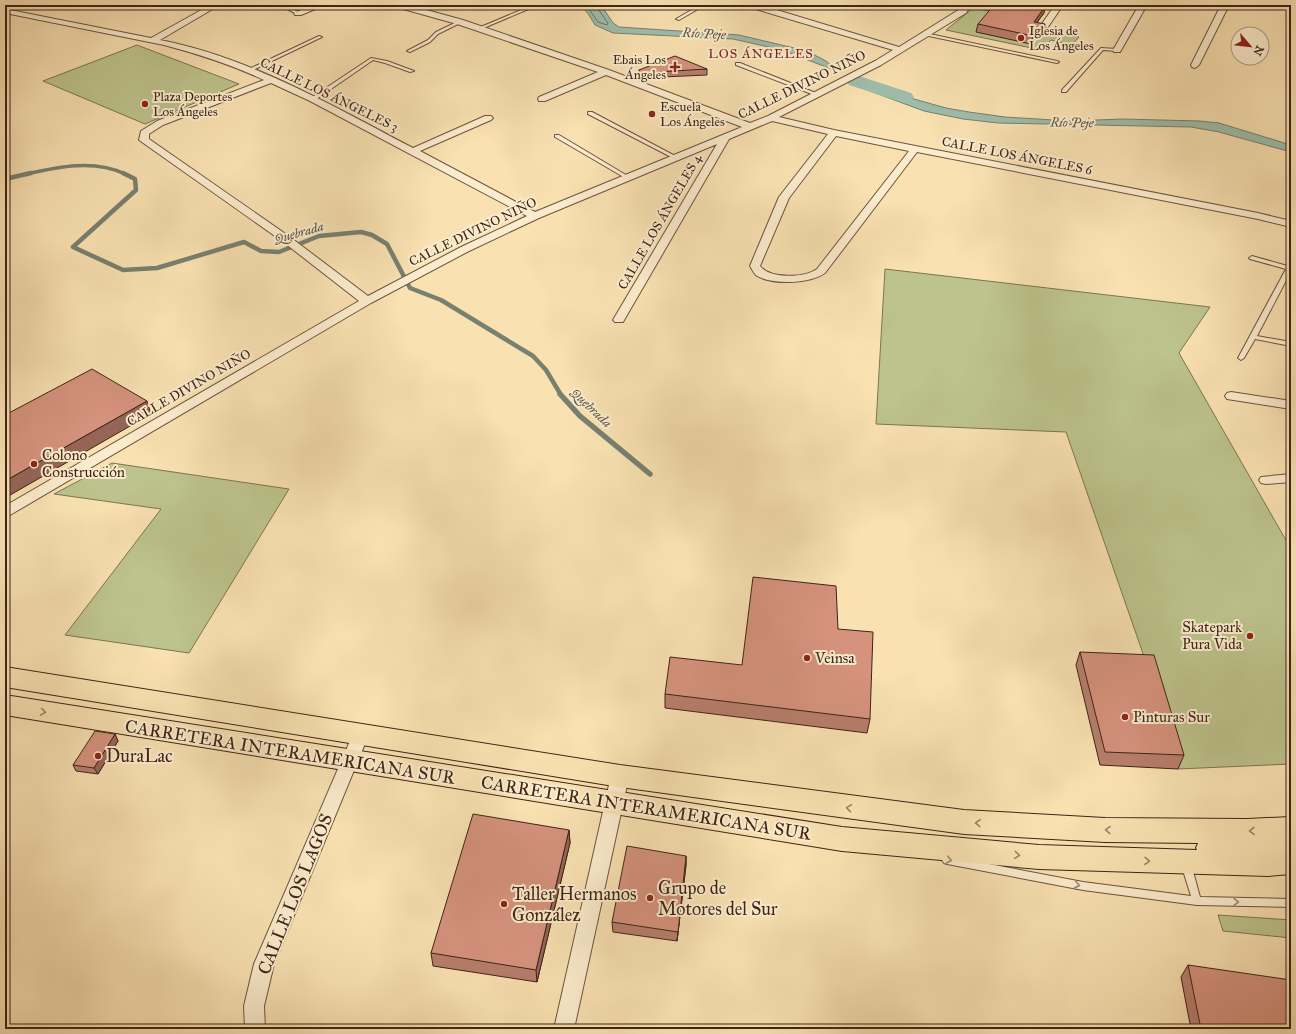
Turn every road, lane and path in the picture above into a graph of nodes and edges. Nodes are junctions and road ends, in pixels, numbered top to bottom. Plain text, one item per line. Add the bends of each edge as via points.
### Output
1 (197, 5) edge
2 (281, 5) edge
3 (321, 5) edge
4 (399, 5) edge
5 (423, 5) edge
6 (536, 5) edge
7 (703, 5) edge
8 (752, 5) edge
9 (967, 5) edge
10 (1059, 5) edge
11 (1143, 5) edge
12 (1225, 5) edge
13 (414, 9) junction
14 (5, 11) edge
15 (298, 13) joint
16 (678, 19) dead end
17 (460, 22) junction
18 (1045, 25) edge
19 (478, 29) junction
20 (925, 34) junction
21 (320, 37) dead end
22 (153, 40) junction
23 (900, 50) junction
24 (1117, 50) joint
25 (409, 51) dead end
26 (1057, 62) dead end
27 (738, 64) dead end
28 (1195, 65) dead end
29 (249, 70) junction
30 (412, 71) dead end
31 (606, 72) junction
32 (272, 80) junction
33 (1064, 91) dead end
34 (819, 95) junction
35 (313, 99) junction
36 (542, 99) dead end
37 (590, 113) dead end
38 (488, 118) dead end
39 (771, 118) junction
40 (751, 127) junction
41 (834, 133) junction
42 (558, 136) dead end
43 (725, 138) junction
44 (915, 149) junction
45 (413, 151) junction
46 (677, 158) junction
47 (629, 178) junction
48 (535, 216) junction
49 (1291, 224) edge
50 (1252, 258) dead end
51 (1290, 269) edge
52 (367, 301) junction
53 (619, 320) dead end
54 (1253, 337) junction
55 (1291, 344) edge
56 (1241, 358) dead end
57 (1232, 396) dead end
58 (1291, 405) edge
59 (1291, 478) edge
60 (1266, 480) dead end
61 (5, 512) edge
62 (5, 677) edge
63 (5, 706) edge
64 (361, 734) junction
65 (350, 762) junction
66 (620, 776) junction
67 (614, 804) junction
68 (1291, 830) edge
69 (842, 839) junction
70 (1291, 847) edge
71 (1185, 862) junction
72 (1291, 862) edge
73 (1197, 901) junction
74 (1291, 903) edge
75 (255, 1029) edge
76 (564, 1029) edge

1 - 22 street via 207,10
2 - 15 lane
3 - 15 street
4 - 13 street
5 - 13 street
6 - 19 lane
7 - 16 lane
8 - 23 street
9 - 20 street, CALLE DIVINO NIÑO via 962,11
10 - 18 street
11 - 24 street
12 - 28 street
13 - 17 street
14 - 22 street, CALLE LOS ÁNGELES 3
17 - 19 street
17 - 25 lane via 436,33 429,42
19 - 31 street
20 - 23 street, CALLE DIVINO NIÑO
20 - 26 lane
21 - 29 lane
22 - 29 street, CALLE LOS ÁNGELES 3
23 - 34 street, CALLE DIVINO NIÑO
24 - 33 lane via 1102,50
27 - 34 lane
29 - 32 street, CALLE LOS ÁNGELES 3
30 - 35 lane via 372,59
31 - 36 street
31 - 40 street
32 - 35 street, CALLE LOS ÁNGELES 3
32 - 52 street via 160,123 144,133 144,140 286,239
34 - 39 street, CALLE DIVINO NIÑO
35 - 45 street, CALLE LOS ÁNGELES 3
37 - 46 lane
38 - 45 street
39 - 40 street, CALLE DIVINO NIÑO
39 - 41 street, CALLE LOS ÁNGELES 6
40 - 43 street, CALLE DIVINO NIÑO
41 - 44 street, CALLE LOS ÁNGELES 6
41 - 44 street via 784,197 755,266 760,273 800,279 814,276 821,271
42 - 47 lane
43 - 46 street, CALLE DIVINO NIÑO
43 - 53 street, CALLE LOS ÁNGELES 4
44 - 49 street, CALLE LOS ÁNGELES 6
45 - 48 street, CALLE LOS ÁNGELES 3
46 - 47 street, CALLE DIVINO NIÑO
47 - 48 street, CALLE DIVINO NIÑO
48 - 52 street, CALLE DIVINO NIÑO
50 - 51 lane
51 - 54 lane
52 - 61 street, CALLE DIVINO NIÑO
54 - 55 lane
54 - 56 lane
57 - 58 street
59 - 60 street
62 - 64 highway, CARRETERA INTERAMERICANA SUR
63 -> 65 highway, CARRETERA INTERAMERICANA SUR
64 - 65 street, CALLE LOS LAGOS
64 - 66 highway, CARRETERA INTERAMERICANA SUR
65 - 67 highway, CARRETERA INTERAMERICANA SUR
65 - 75 street, CALLE LOS LAGOS via 264,964 254,1006
66 - 67 street
68 -> 66 highway, CARRETERA INTERAMERICANA SUR via 1105,830 964,822
67 - 69 highway, CARRETERA INTERAMERICANA SUR
67 - 76 street
69 -> 71 highway, CARRETERA INTERAMERICANA SUR via 1039,857
69 -> 73 lane via 1083,886
70 - 71 highway via 1192,848 1185,855
71 - 72 highway, CARRETERA INTERAMERICANA SUR
71 - 73 lane
73 -> 74 lane

